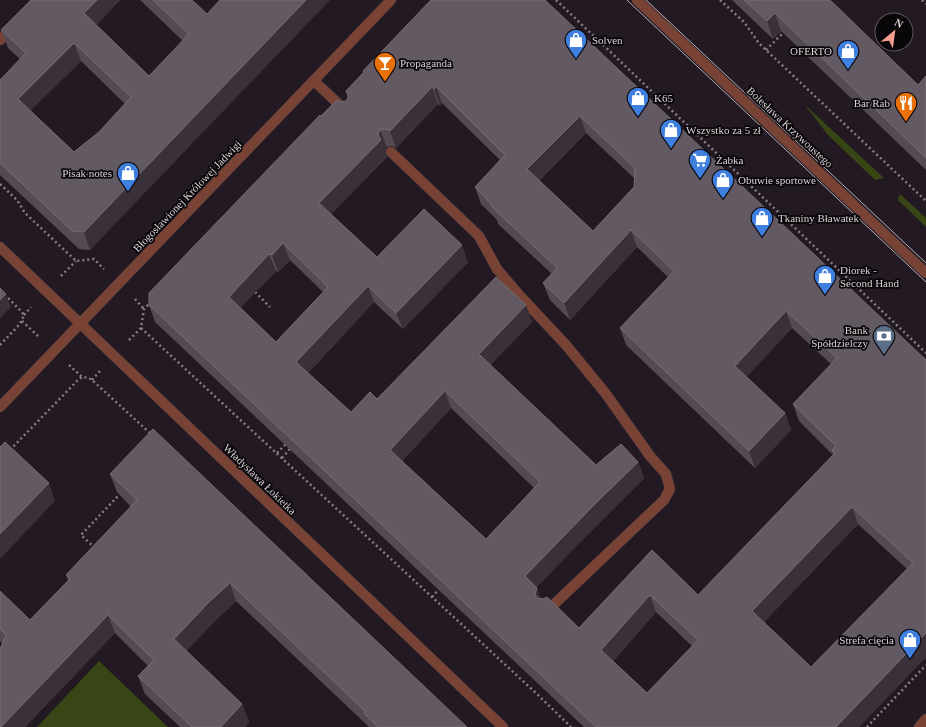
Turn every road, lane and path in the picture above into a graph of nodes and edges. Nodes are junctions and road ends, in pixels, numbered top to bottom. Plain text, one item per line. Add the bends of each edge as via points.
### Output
1 (391, 0) edge
2 (556, 0) edge
3 (637, 0) edge
4 (720, 0) edge
5 (922, 0) edge
6 (926, 4) edge
7 (21, 17) edge
8 (788, 28) edge
9 (0, 40) edge
10 (766, 50) junction
11 (314, 81) junction
12 (348, 113) edge
13 (391, 152) edge
14 (0, 184) edge
15 (926, 201) edge
16 (0, 247) edge
17 (926, 273) edge
18 (119, 284) junction
19 (255, 292) edge
20 (5, 295) edge
21 (154, 298) edge
22 (270, 307) dead end
23 (144, 309) junction
24 (81, 324) junction
25 (0, 345) edge
26 (926, 353) edge
27 (0, 407) edge
28 (155, 438) edge
29 (286, 444) edge
30 (290, 449) edge
31 (8, 452) edge
32 (277, 454) junction
33 (282, 458) junction
34 (120, 495) edge
35 (96, 549) edge
36 (439, 590) edge
37 (432, 597) junction
38 (548, 610) edge
39 (926, 665) edge
40 (926, 719) edge
41 (504, 727) edge
42 (571, 727) edge
43 (867, 727) edge
44 (919, 727) edge

1 - 11 street, Błogosławionej Królowej Jadwigi
2 - 26 path
3 - 17 street, Bolesława Krzywoustego
4 - 10 path via 744,22
5 - 6 path
7 - 9 street
8 - 10 path
10 - 15 path
11 - 12 street
11 - 18 street, Błogosławionej Królowej Jadwigi
13 - 38 street via 479,236 497,269 566,345 666,474 670,489 664,500
14 - 18 path via 17,200 25,213 76,261 94,259
16 - 24 street, Władysława Łokietka
18 - 23 path
18 - 24 street, Błogosławionej Królowej Jadwigi
19 - 22 path
20 - 25 path via 24,315 20,324
21 - 23 path
23 - 32 path via 141,328
24 - 27 street, Błogosławionej Królowej Jadwigi
24 - 41 street, Władysława Łokietka
28 - 31 path via 89,378 82,377
29 - 32 path
30 - 33 path
32 - 33 path
33 - 37 path
34 - 35 path via 81,535
36 - 37 path
37 - 42 path
39 - 43 path
40 - 44 street

